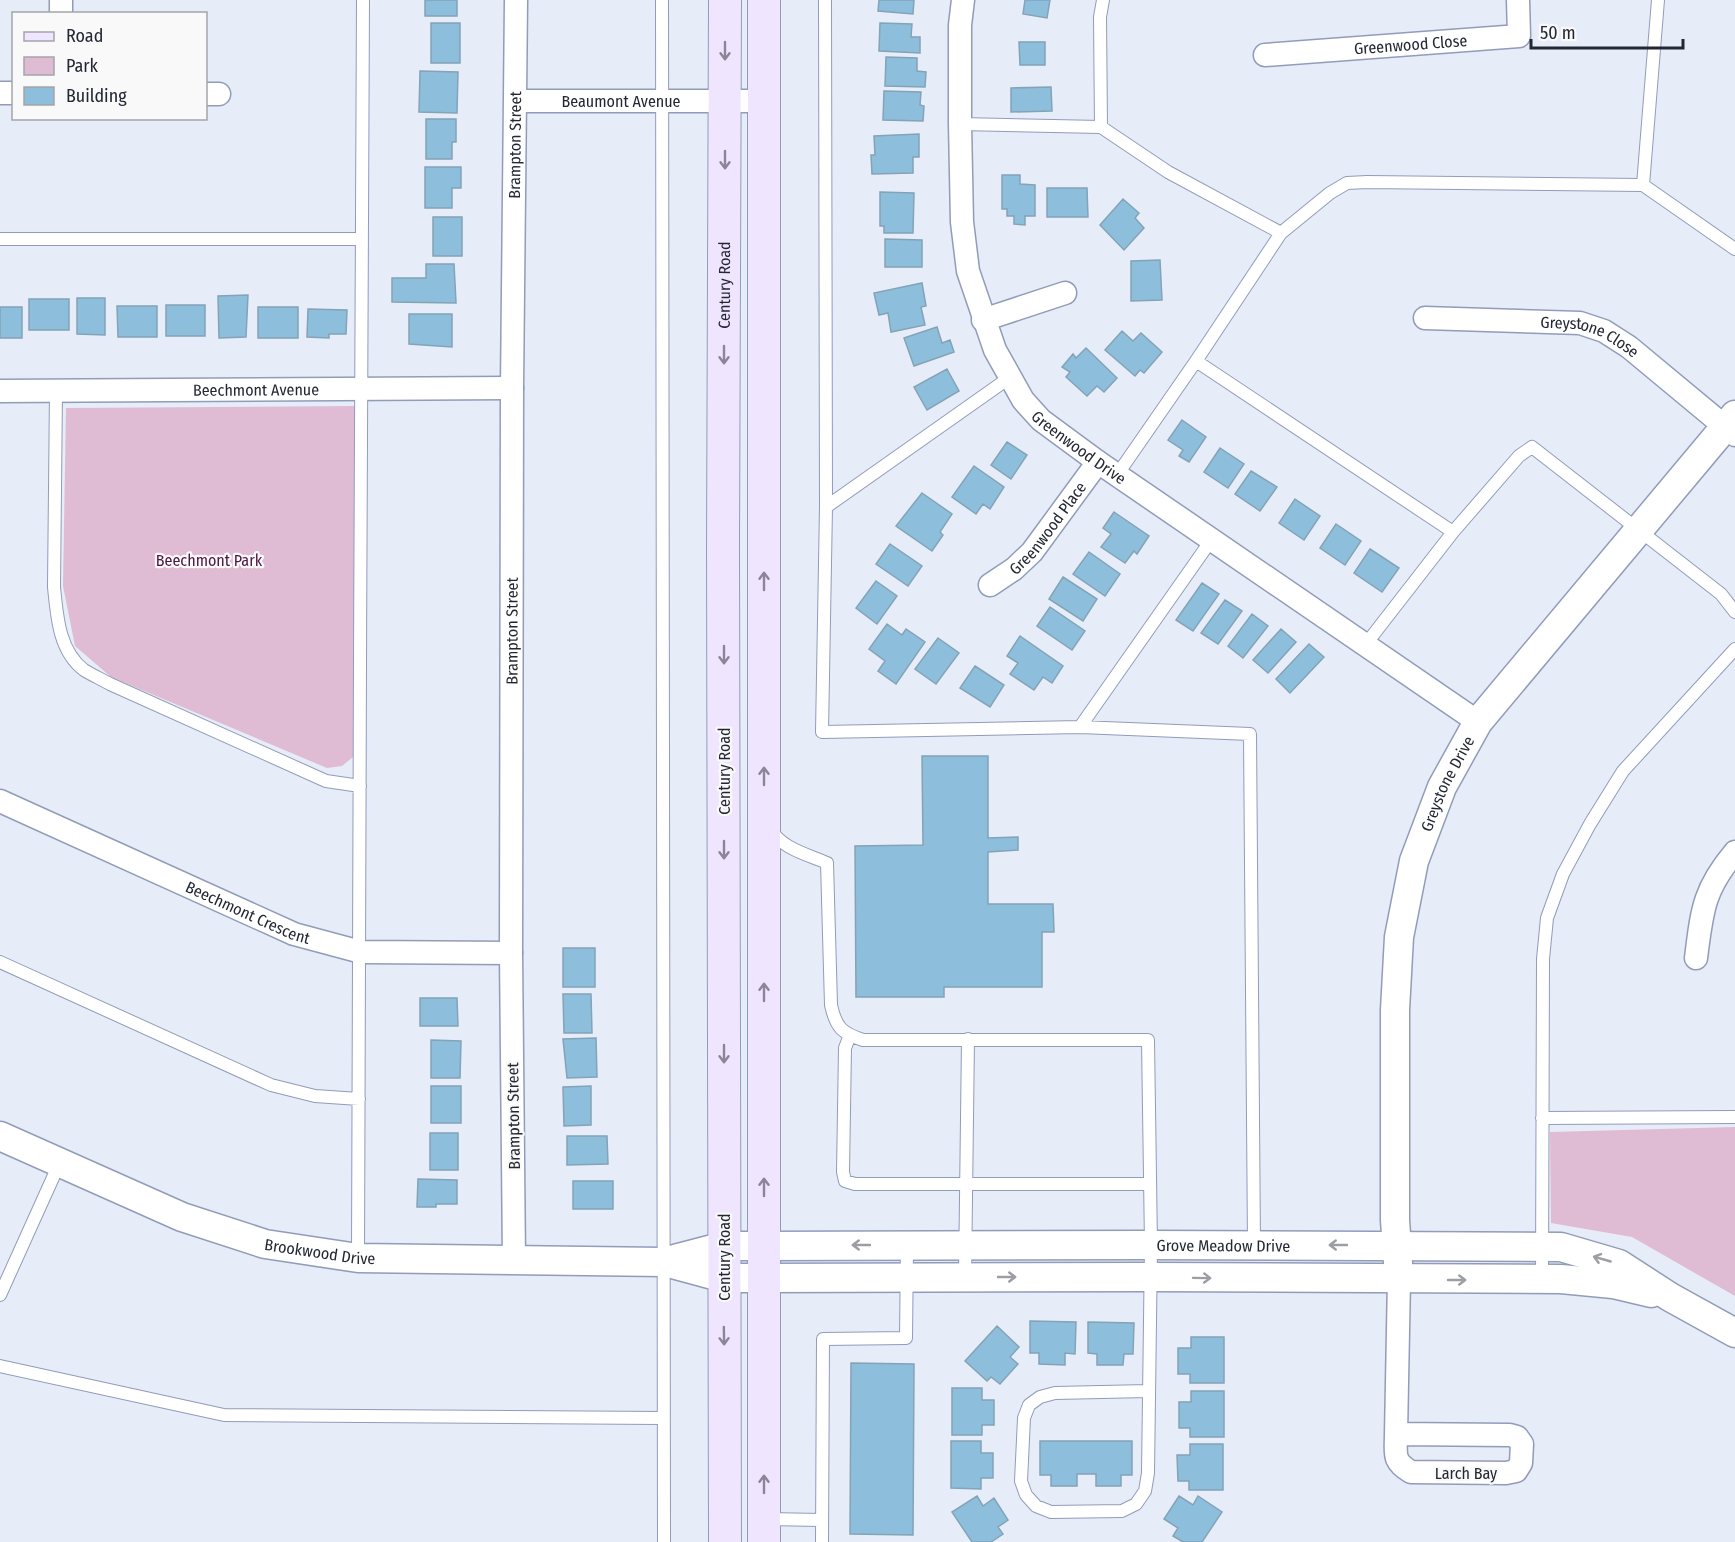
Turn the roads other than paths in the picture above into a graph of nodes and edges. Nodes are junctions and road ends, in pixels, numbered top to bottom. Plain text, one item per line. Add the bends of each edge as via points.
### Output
1 (363, 0) edge
2 (516, 0) edge
3 (662, 0) edge
4 (725, 0) edge
5 (764, 0) edge
6 (825, 0) edge
7 (963, 0) edge
8 (1103, 0) edge
9 (1518, 0) edge
10 (1658, 0) edge
11 (1265, 55) dead end
12 (516, 100) junction
13 (662, 101) junction
14 (764, 101) junction
15 (725, 102) junction
16 (960, 124) junction
17 (1101, 127) junction
18 (1643, 185) junction
19 (1281, 233) junction
20 (0, 239) edge
21 (361, 239) junction
22 (1735, 249) edge
23 (1065, 293) dead end
24 (1425, 318) dead end
25 (983, 320) junction
26 (1196, 361) junction
27 (1009, 378) junction
28 (512, 388) junction
29 (360, 389) junction
30 (56, 390) junction
31 (0, 391) edge
32 (1732, 425) edge
33 (1108, 468) junction
34 (826, 507) junction
35 (1638, 530) junction
36 (1453, 532) junction
37 (1212, 539) junction
38 (990, 585) dead end
39 (1735, 612) edge
40 (1366, 644) junction
41 (1735, 649) edge
42 (1479, 722) junction
43 (1080, 728) junction
44 (360, 786) junction
45 (0, 801) edge
46 (764, 815) junction
47 (1735, 852) edge
48 (361, 952) junction
49 (511, 953) junction
50 (1696, 958) dead end
51 (0, 962) edge
52 (850, 1035) junction
53 (968, 1039) junction
54 (359, 1099) junction
55 (1735, 1117) edge
56 (1542, 1118) junction
57 (0, 1136) edge
58 (60, 1162) junction
59 (1150, 1184) junction
60 (966, 1185) junction
61 (907, 1245) junction
62 (966, 1245) junction
63 (1151, 1245) junction
64 (1254, 1245) junction
65 (1396, 1245) junction
66 (724, 1246) junction
67 (764, 1246) junction
68 (1541, 1246) junction
69 (358, 1258) junction
70 (514, 1261) junction
71 (663, 1262) junction
72 (764, 1277) junction
73 (907, 1277) junction
74 (965, 1277) junction
75 (1150, 1277) junction
76 (724, 1278) junction
77 (1399, 1280) junction
78 (1542, 1280) junction
79 (0, 1294) edge
80 (1670, 1297) junction
81 (1735, 1333) edge
82 (0, 1366) edge
83 (1148, 1391) junction
84 (663, 1418) junction
85 (1396, 1434) junction
86 (822, 1520) junction
87 (764, 1530) edge
88 (664, 1542) edge
89 (725, 1542) edge
90 (822, 1542) edge

1 - 21 lane
2 - 12 street, Brampton Street
3 - 13 lane
4 -> 15 main road, Century Road
5 - 14 main road
6 - 34 lane
7 - 16 street, Greenwood Drive
8 - 17 lane
9 - 11 street, Greenwood Close via 1519,36
10 - 18 lane
12 - 13 street, Beaumont Avenue
12 - 28 street, Brampton Street
13 - 15 street, Beaumont Avenue
13 - 71 lane
14 - 15 street, Beaumont Avenue
46 -> 14 main road
15 -> 66 main road, Century Road
16 - 17 lane
16 - 25 street, Greenwood Drive via 963,243
17 - 19 lane via 1168,172
18 - 19 lane via 1347,183
18 - 22 lane
19 - 26 lane
20 - 21 lane
21 - 29 lane
23 - 25 street
24 - 32 street, Greystone Close via 1580,323 1629,347
25 - 27 street, Greenwood Drive
26 - 33 lane
26 - 36 lane
27 - 33 street, Greenwood Drive via 1041,420
27 - 34 lane
28 - 29 street, Beechmont Avenue
28 - 49 street, Brampton Street
29 - 30 street, Beechmont Avenue
29 - 44 lane
30 - 31 street, Beechmont Avenue
30 - 44 lane via 54,587 66,651 84,670 110,684 326,781
32 - 35 street, Greystone Drive
33 - 37 street, Greenwood Drive
33 - 38 street, Greenwood Place via 1014,570
34 - 43 lane via 822,732
35 - 36 lane via 1532,447 1519,456
35 - 39 lane via 1721,594
35 - 42 street, Greystone Drive
36 - 40 lane
37 - 40 street, Greenwood Drive
37 - 43 lane
40 - 42 street, Greenwood Drive
41 - 56 lane via 1623,771 1563,874 1547,918 1543,959
42 - 65 street, Greystone Drive via 1442,787 1414,861 1399,937 1395,1010
43 - 64 lane via 1250,734
44 - 48 lane
45 - 48 street, Beechmont Crescent via 294,934
46 - 52 lane via 773,834 784,843 827,863 831,1005 834,1019
67 -> 46 main road
47 - 50 street via 1714,880 1702,909
48 - 49 street, Beechmont Crescent
48 - 54 lane
49 - 70 street, Brampton Street
51 - 54 lane via 271,1085 315,1096
52 - 53 lane via 863,1040
52 - 60 lane via 845,1048 846,1181
53 - 59 lane via 1148,1040
53 - 60 lane
54 - 69 lane
55 - 56 lane
56 - 68 lane
57 - 58 street, Brookwood Drive
58 - 69 street, Brookwood Drive via 202,1224 265,1244
58 - 79 lane
59 - 60 lane
59 - 63 lane
60 - 62 lane
61 - 62 street, Grove Meadow Drive
61 -> 67 street, Grove Meadow Drive
61 - 73 lane
62 - 63 street, Grove Meadow Drive
62 - 74 lane
63 - 64 street, Grove Meadow Drive
63 - 75 lane
65 -> 64 street, Grove Meadow Drive
65 - 68 street, Grove Meadow Drive
65 - 77 street, Greystone Drive
66 - 67 street, Brookwood Drive
66 - 71 street, Brookwood Drive
66 - 76 main road, Century Road
67 - 72 main road
68 - 78 lane
80 -> 68 street, Grove Meadow Drive via 1619,1264 1561,1247
69 - 70 street, Brookwood Drive
70 - 71 street, Brookwood Drive
71 - 76 street, Brookwood Drive
71 - 84 lane
72 - 73 street, Grove Meadow Drive
72 - 76 street, Brookwood Drive
87 -> 72 main road
73 - 74 street, Grove Meadow Drive
73 - 86 lane via 906,1338 823,1339
74 -> 75 street, Grove Meadow Drive
75 -> 77 street, Grove Meadow Drive
75 - 83 lane
76 -> 89 main road, Century Road
77 -> 78 street, Grove Meadow Drive
77 - 85 street, Larch Bay
78 - 80 street, Grove Meadow Drive via 1613,1284
80 - 81 street, Grove Meadow Drive
82 - 84 lane via 224,1415
83 - 83 lane via 1055,1394 1040,1397 1029,1405 1023,1425 1021,1480 1026,1495 1036,1506 1052,1512 1122,1511 1136,1504 1148,1473
84 - 88 lane
85 - 85 street, Larch Bay via 1517,1437 1522,1444 1521,1463 1516,1471 1506,1473 1412,1472 1396,1459
86 - 87 lane
86 - 90 lane

